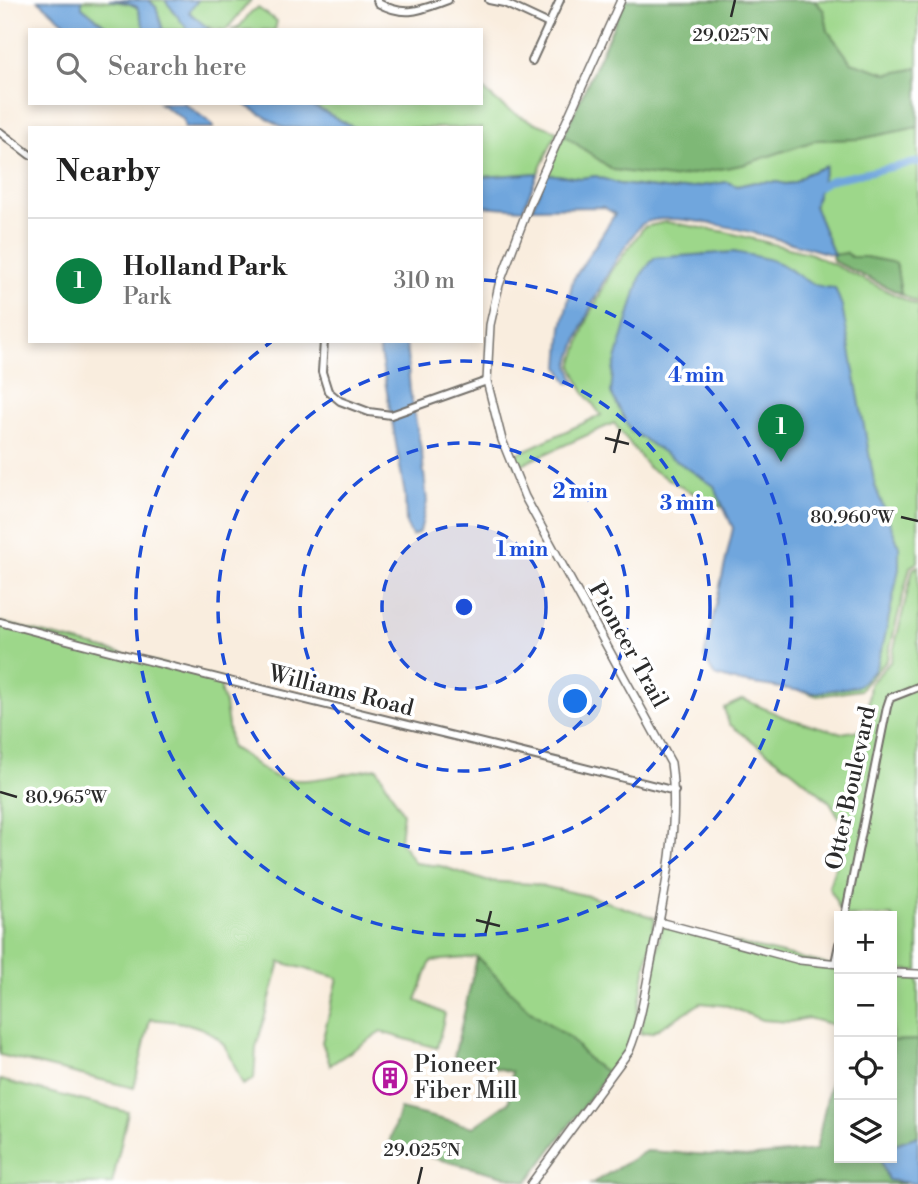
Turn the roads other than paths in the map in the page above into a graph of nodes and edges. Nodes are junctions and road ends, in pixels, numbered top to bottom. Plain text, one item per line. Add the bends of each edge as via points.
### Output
1 (377, 0) edge
2 (448, 0) edge
3 (489, 0) edge
4 (561, 0) edge
5 (621, 0) edge
6 (549, 24) junction
7 (532, 61) dead end
8 (0, 132) edge
9 (28, 153) edge
10 (324, 343) edge
11 (487, 381) junction
12 (0, 622) edge
13 (918, 687) edge
14 (675, 791) junction
15 (846, 911) edge
16 (659, 922) junction
17 (834, 963) edge
18 (897, 973) edge
19 (918, 974) edge
20 (531, 1184) edge

1 - 2 street via 396,12 416,11
3 - 6 street
4 - 6 street
5 - 11 street, Pioneer Trail via 526,210 495,300
6 - 7 street
8 - 9 street
10 - 11 street via 321,372 328,391 369,412 390,415
11 - 14 street, Pioneer Trail via 524,498 671,764
12 - 14 street, Williams Road
13 - 15 street, Otter Boulevard via 890,698 887,707
14 - 16 street, Pioneer Trail
16 - 17 street via 800,960
16 - 20 street, Pioneer Trail via 639,1027 629,1051
18 - 19 street

